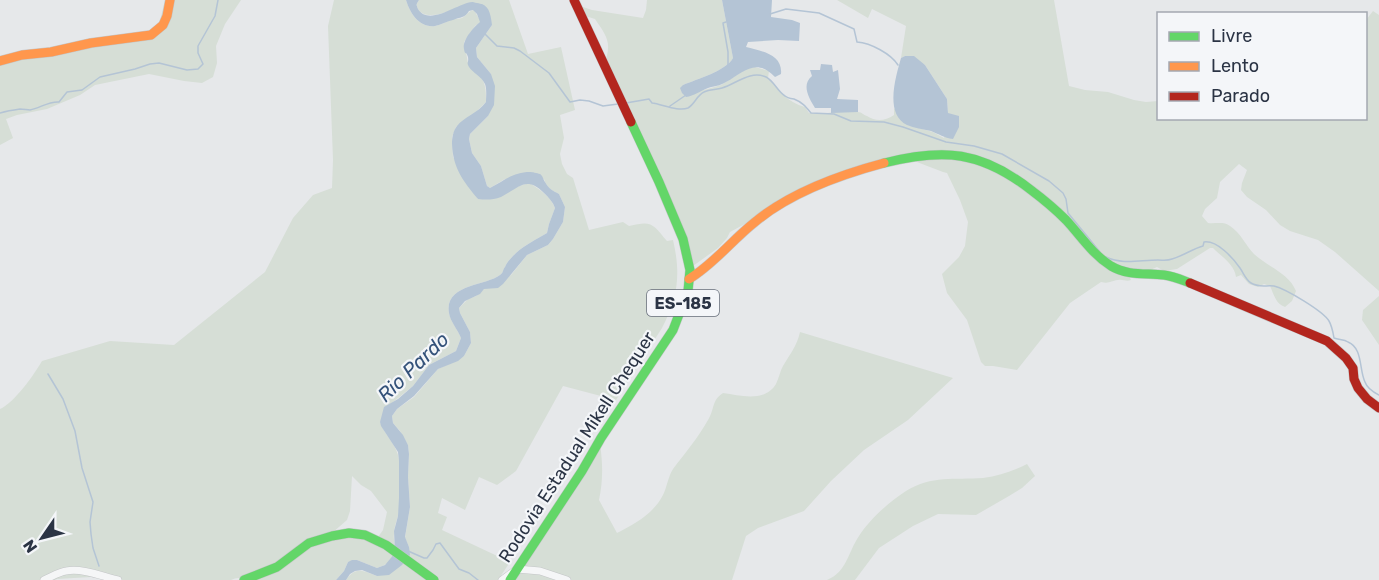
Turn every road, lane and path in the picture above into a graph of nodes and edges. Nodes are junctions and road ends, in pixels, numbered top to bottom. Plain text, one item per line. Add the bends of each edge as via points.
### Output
1 (170, 0) edge
2 (574, 0) edge
3 (0, 61) edge
4 (689, 279) junction
5 (1379, 408) edge
6 (517, 569) junction
7 (262, 577) edge
8 (44, 580) edge
9 (118, 580) edge
10 (244, 580) edge
11 (434, 580) edge
12 (502, 580) edge
13 (510, 580) edge
14 (567, 580) edge

1 - 3 street via 165,23 151,35
2 - 4 street, Rodovia Estadual Mikell Chequer / ES-185 via 683,239
4 - 5 street via 705,269 748,227 794,195 912,156 956,155 990,164 1014,178 1120,271 1180,279 1327,341 1348,360 1358,389
4 - 6 street, Rodovia Estadual Mikell Chequer / ES-185 via 673,330
6 - 12 street
6 - 13 street, Rodovia Estadual Mikell Chequer / ES-185
6 - 14 street
7 - 10 street
7 - 11 street via 304,545 354,533 382,543
8 - 9 street via 75,570

